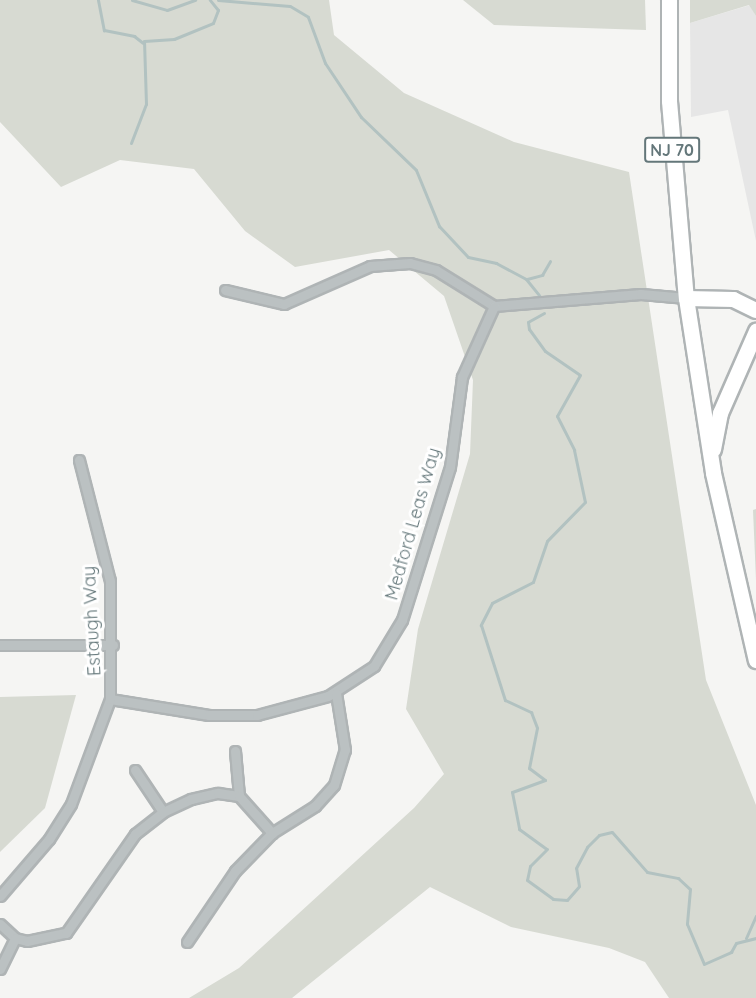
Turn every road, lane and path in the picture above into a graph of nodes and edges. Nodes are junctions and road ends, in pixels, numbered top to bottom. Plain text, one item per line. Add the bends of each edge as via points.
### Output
1 (669, 0) edge
2 (225, 290) dead end
3 (686, 298) junction
4 (494, 306) junction
5 (756, 310) edge
6 (756, 331) edge
7 (79, 460) dead end
8 (713, 472) junction
9 (0, 645) edge
10 (113, 645) junction
11 (756, 660) edge
12 (336, 693) junction
13 (110, 699) junction
14 (234, 751) dead end
15 (135, 770) dead end
16 (239, 796) junction
17 (163, 812) junction
18 (272, 833) junction
19 (0, 896) edge
20 (0, 924) edge
21 (15, 939) junction
22 (187, 942) dead end
23 (0, 969) edge

1 - 3 highway, NJ 70 via 669,101
2 - 4 street via 284,304 370,266 410,263 436,270
3 - 4 street via 618,295 529,306
3 - 5 highway via 733,299
3 - 8 highway, NJ 70
4 - 12 street, Medford Leas Way via 462,377 450,467 402,620 382,656
6 - 8 highway via 720,413
7 - 10 street, Estaugh Way via 106,555
8 - 11 highway, NJ 70
9 - 10 street
10 - 13 street, Estaugh Way
12 - 13 street, Medford Leas Way via 287,709 232,717
12 - 18 street via 344,741 338,777 315,806
13 - 19 street, Estaugh Way via 71,804 49,839
14 - 16 street
15 - 17 street
16 - 17 street via 210,795
16 - 18 street
17 - 21 street via 129,841 66,933 45,941
18 - 22 street via 218,891
20 - 21 street
21 - 23 street

